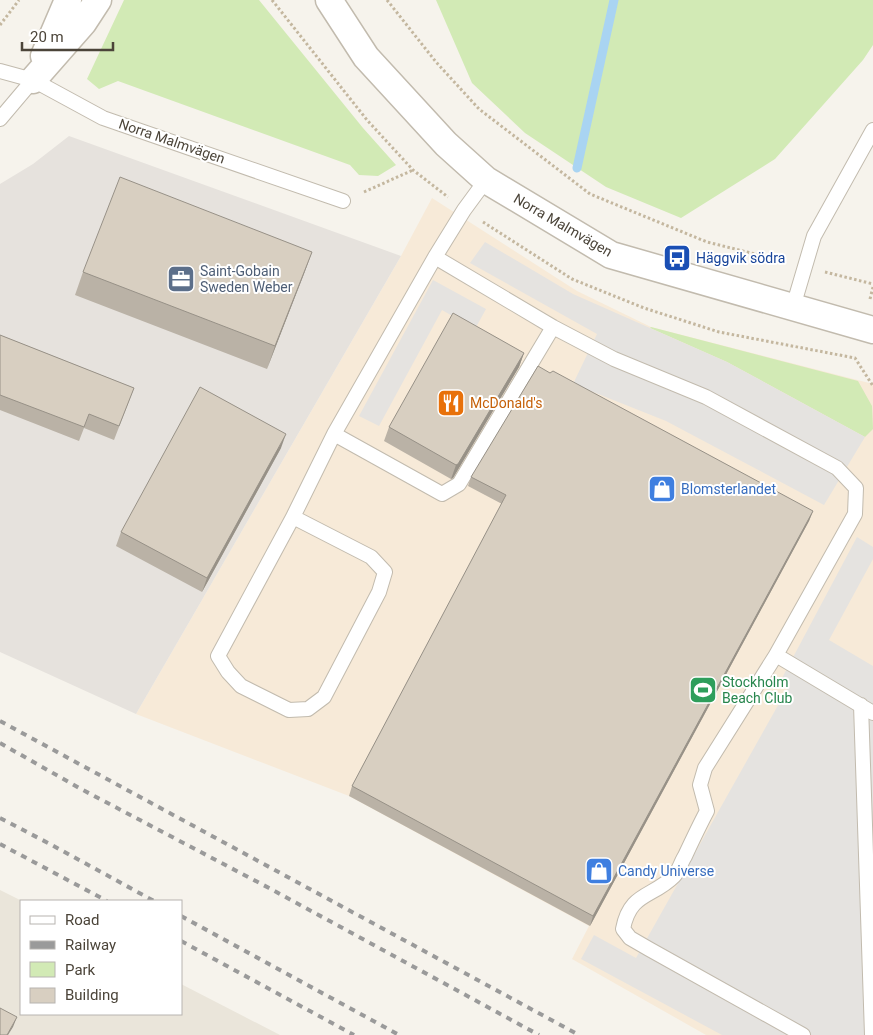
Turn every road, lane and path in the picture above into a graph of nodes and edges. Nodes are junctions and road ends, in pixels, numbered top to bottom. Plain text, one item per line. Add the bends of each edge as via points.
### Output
1 (19, 0) edge
2 (68, 0) edge
3 (98, 0) edge
4 (329, 0) edge
5 (387, 0) edge
6 (0, 25) edge
7 (0, 71) edge
8 (33, 80) junction
9 (0, 119) edge
10 (873, 130) edge
11 (413, 170) dead end
12 (486, 180) junction
13 (343, 201) joint
14 (435, 257) junction
15 (805, 267) junction
16 (873, 284) edge
17 (792, 307) junction
18 (554, 327) junction
19 (873, 330) edge
20 (334, 434) junction
21 (293, 516) junction
22 (776, 655) junction
23 (867, 709) edge
24 (870, 893) edge
25 (803, 1035) edge
26 (872, 1035) edge

1 - 6 path
2 - 8 street
3 - 8 street via 83,23
4 - 12 street, Norra Malmvägen via 366,57 446,144
5 - 15 path via 436,62 479,109 590,194 707,242
7 - 8 lane, Norra Malmvägen
8 - 9 lane
8 - 13 lane, Norra Malmvägen via 103,118
10 - 15 lane via 814,236
11 - 13 path
12 - 14 lane
12 - 17 street, Norra Malmvägen via 611,255
14 - 18 lane
14 - 20 lane
15 - 16 path
15 - 17 lane
17 - 19 street, Norra Malmvägen
18 - 20 lane via 458,484 442,494
18 - 22 lane via 614,358 706,397 838,468 856,488 855,514
20 - 21 lane
21 - 21 lane via 218,656 242,686 289,710 308,709 324,697 379,592 385,572 371,557
22 - 23 lane
22 - 25 lane via 705,768 700,785 707,811 675,875 632,906 623,929 643,946
23 - 24 lane
24 - 26 lane

